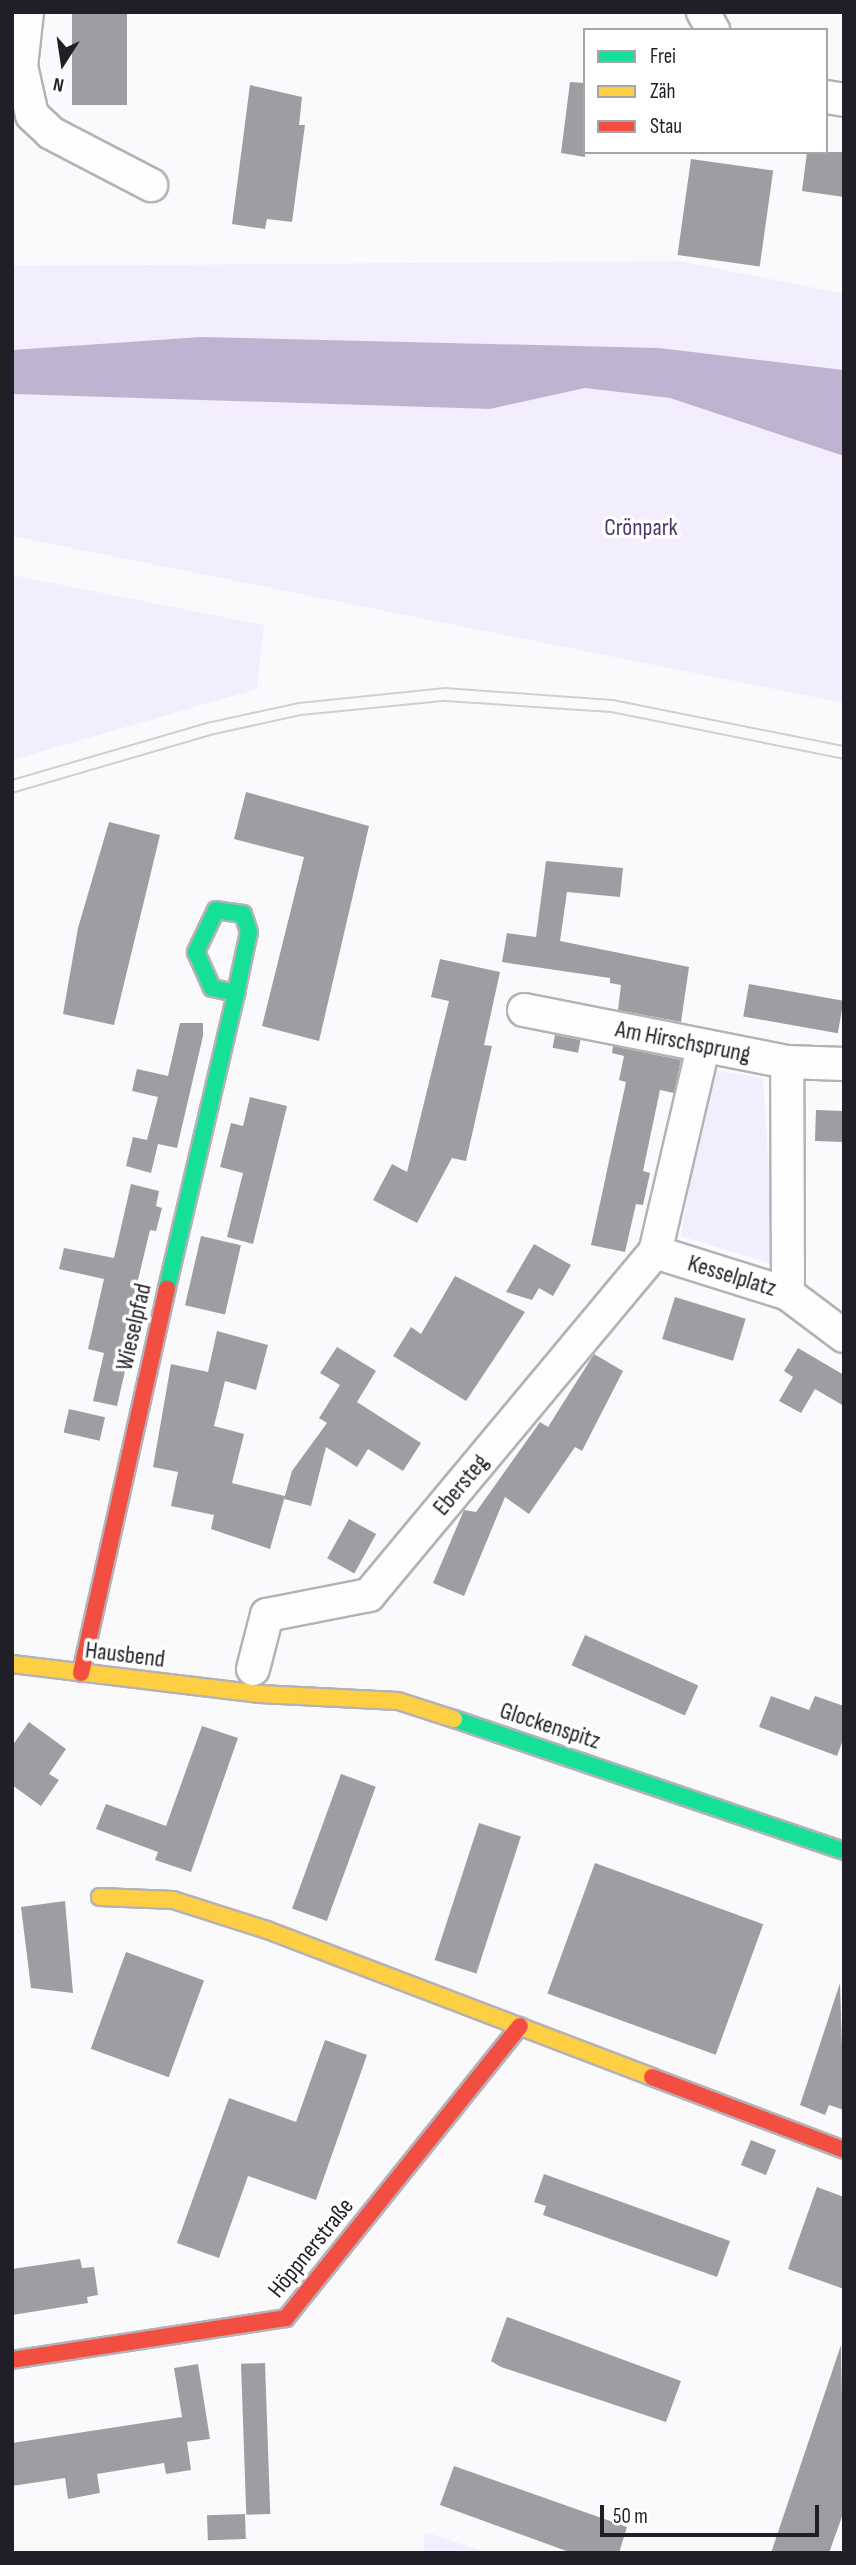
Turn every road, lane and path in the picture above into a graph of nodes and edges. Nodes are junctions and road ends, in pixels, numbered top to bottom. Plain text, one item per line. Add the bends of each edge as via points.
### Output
1 (27, 12) edge
2 (703, 12) edge
3 (712, 28) edge
4 (151, 185) dead end
5 (236, 993) junction
6 (524, 1010) dead end
7 (703, 1048) junction
8 (787, 1062) junction
9 (844, 1064) edge
10 (656, 1252) junction
11 (788, 1294) junction
12 (844, 1336) edge
13 (12, 1664) edge
14 (81, 1673) junction
15 (243, 1680) junction
16 (844, 1851) edge
17 (100, 1897) dead end
18 (520, 2026) junction
19 (844, 2150) edge
20 (12, 2360) edge

1 - 4 street via 21,66 32,115 51,133
2 - 3 street
5 - 5 street, Wieselpfad via 212,988 196,953 216,910 243,914 249,932
5 - 14 street, Wieselpfad
6 - 7 street, Am Hirschsprung
7 - 8 street, Am Hirschsprung
7 - 10 street, Kesselplatz
8 - 9 street, Am Hirschsprung
8 - 11 street, Kesselplatz
10 - 11 street, Kesselplatz
10 - 15 street, Ebersteg via 369,1595 267,1615
11 - 12 street
13 - 14 street, Hausbend
14 - 15 street, Hausbend
15 - 16 street, Glockenspitz via 398,1701 671,1788
17 - 18 street via 173,1900 267,1930
18 - 19 street
18 - 20 street, Höppnerstraße via 286,2318

